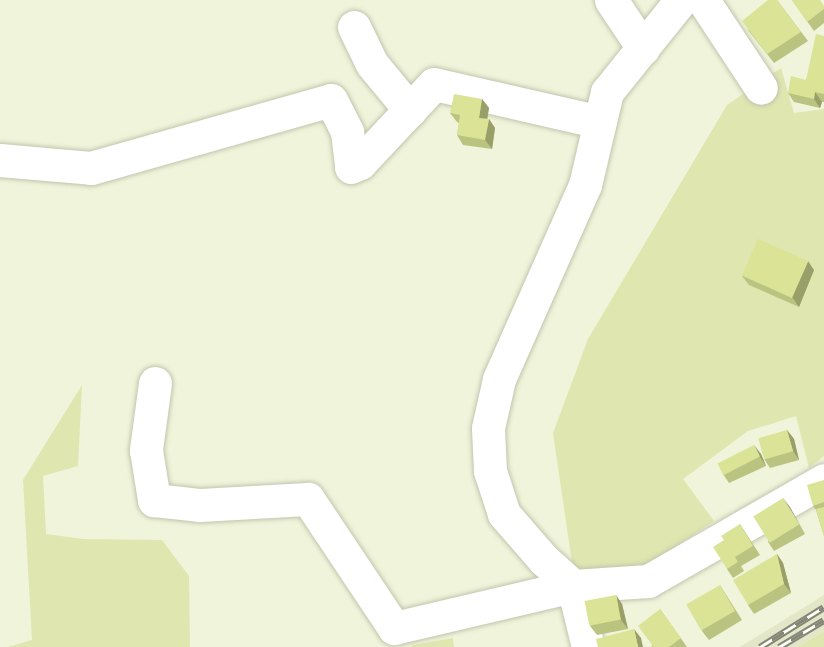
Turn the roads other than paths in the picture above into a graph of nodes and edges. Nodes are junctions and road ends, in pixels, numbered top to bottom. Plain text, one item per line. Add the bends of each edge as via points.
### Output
1 (611, 0) edge
2 (681, 0) edge
3 (703, 0) edge
4 (354, 27) dead end
5 (643, 48) junction
6 (761, 88) dead end
7 (410, 110) junction
8 (600, 122) junction
9 (0, 160) edge
10 (155, 383) dead end
11 (824, 480) edge
12 (573, 586) junction
13 (588, 647) edge

1 - 5 street
2 - 5 street
3 - 6 street
4 - 7 street via 372,64
5 - 8 street via 607,92
7 - 8 street via 434,84
7 - 9 street via 360,163 351,167 347,132 331,100 91,168
8 - 12 street via 585,185 499,379 488,428 490,471 504,514
10 - 12 street via 146,450 154,500 199,504 308,499 394,627
11 - 12 street via 648,581
12 - 13 street

